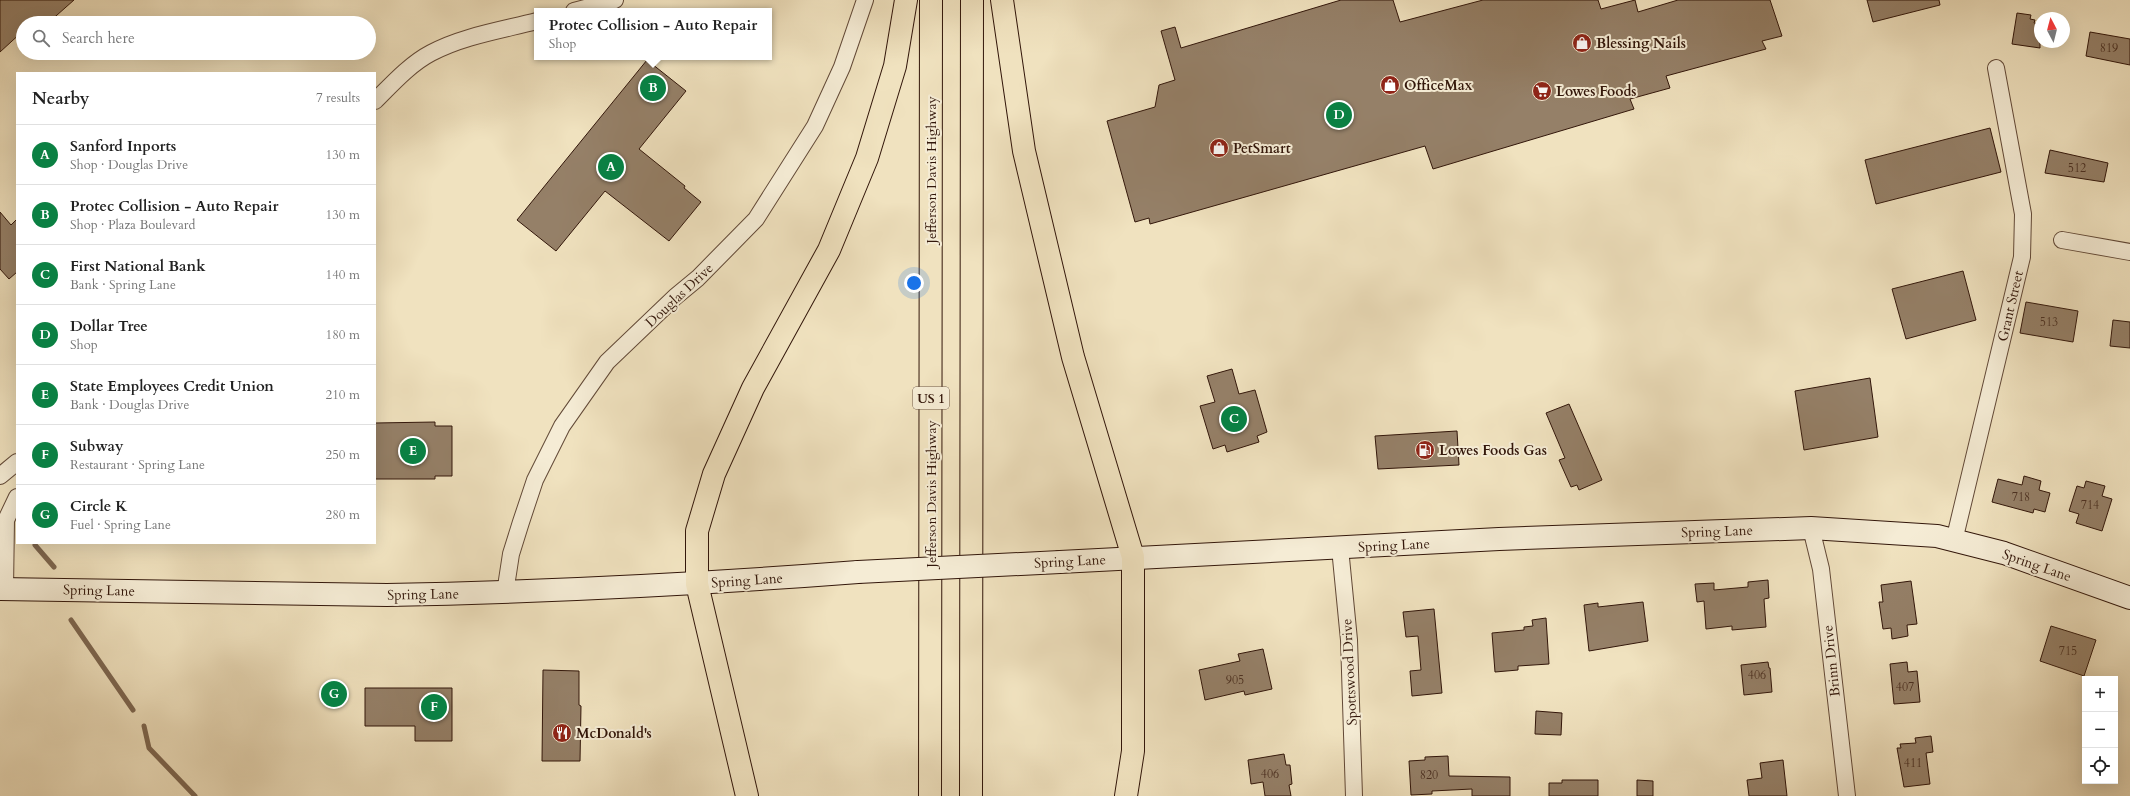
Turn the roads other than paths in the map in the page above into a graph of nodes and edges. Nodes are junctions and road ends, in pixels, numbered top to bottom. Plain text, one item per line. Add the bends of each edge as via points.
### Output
1 (615, 0) edge
2 (865, 0) edge
3 (906, 0) edge
4 (931, 0) edge
5 (972, 0) edge
6 (1002, 0) edge
7 (585, 8) edge
8 (534, 22) edge
9 (1996, 68) dead end
10 (376, 100) edge
11 (2062, 240) dead end
12 (2130, 252) edge
13 (16, 463) edge
14 (0, 476) edge
15 (16, 499) edge
16 (1811, 528) junction
17 (1954, 541) junction
18 (1340, 548) junction
19 (1133, 557) junction
20 (697, 584) junction
21 (2, 589) edge
22 (505, 593) junction
23 (2130, 598) edge
24 (747, 796) edge
25 (930, 796) edge
26 (971, 796) edge
27 (1126, 796) edge
28 (1354, 796) edge
29 (1846, 796) edge

1 - 7 street
2 - 22 street, Douglas Drive via 842,67 815,126 756,219 698,278 608,362 562,426 535,480 511,554
3 - 20 highway via 895,66 867,158 829,250 753,388 714,474 697,531
4 - 25 highway, Jefferson Davis Highway / US 1
5 - 26 highway
6 - 19 highway via 1024,151 1072,357
8 - 10 street via 462,41 431,53 402,74
9 - 17 street, Grant Street via 2023,214 2022,257
11 - 12 street
13 - 14 street
15 - 21 street via 6,520
16 - 17 street, Spring Lane via 1937,536
16 - 18 street, Spring Lane via 1499,539
16 - 29 street, Brinn Drive via 1821,569
17 - 23 street, Spring Lane via 2004,553
18 - 19 street, Spring Lane
18 - 28 street, Spottswood Drive via 1349,640
19 - 20 street, Spring Lane, bridge via 858,572
19 - 27 highway via 1133,751
20 - 22 street, Spring Lane
20 - 24 highway
21 - 22 street, Spring Lane via 387,595

